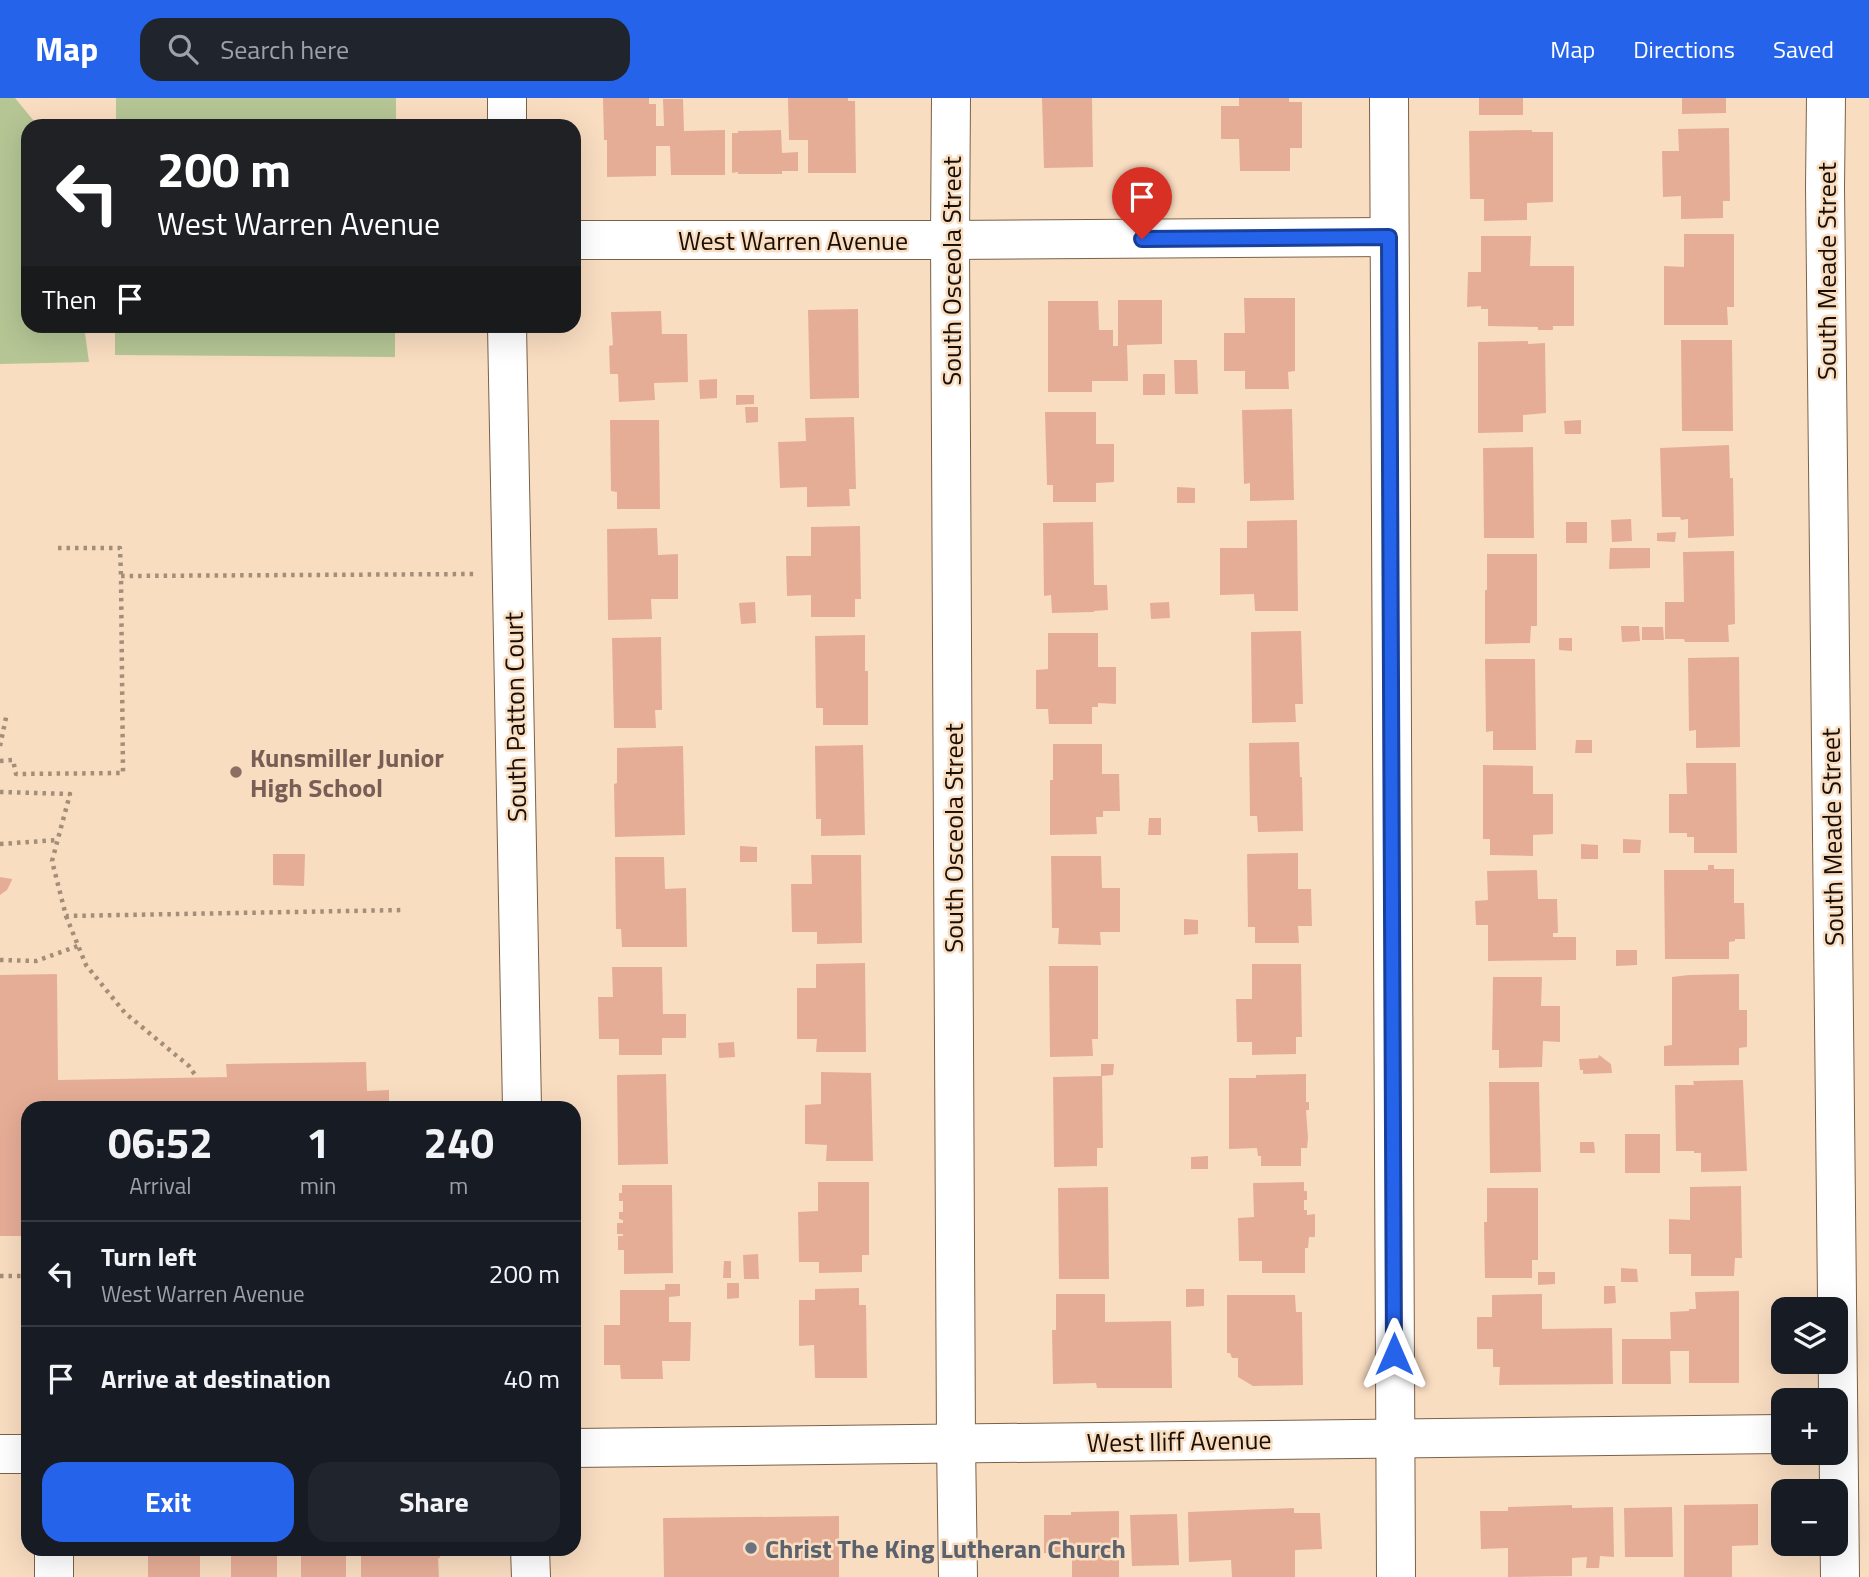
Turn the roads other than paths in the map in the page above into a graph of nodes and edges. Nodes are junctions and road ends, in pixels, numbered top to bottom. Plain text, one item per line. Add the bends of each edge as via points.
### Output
1 (507, 98) edge
2 (951, 98) edge
3 (1389, 98) edge
4 (1826, 98) edge
5 (507, 119) edge
6 (1389, 237) junction
7 (581, 240) edge
8 (950, 240) junction
9 (507, 333) edge
10 (522, 1101) edge
11 (1847, 1388) edge
12 (1771, 1434) edge
13 (1394, 1438) junction
14 (956, 1443) junction
15 (581, 1448) edge
16 (0, 1454) edge
17 (21, 1454) edge
18 (1846, 1465) edge
19 (54, 1556) edge
20 (530, 1556) edge
21 (54, 1577) edge
22 (531, 1577) edge
23 (958, 1577) edge
24 (1396, 1577) edge
25 (1840, 1577) edge

1 - 5 street
2 - 8 street, South Osceola Street
3 - 6 street
4 - 11 street, South Meade Street
6 - 8 street, West Warren Avenue
6 - 13 street
7 - 8 street, West Warren Avenue
8 - 14 street, South Osceola Street
9 - 10 street, South Patton Court
12 - 13 street, West Iliff Avenue
13 - 14 street, West Iliff Avenue
13 - 24 street
14 - 15 street, West Iliff Avenue
14 - 23 street, South Osceola Street
16 - 17 street
18 - 25 street, South Meade Street
19 - 21 street
20 - 22 street

